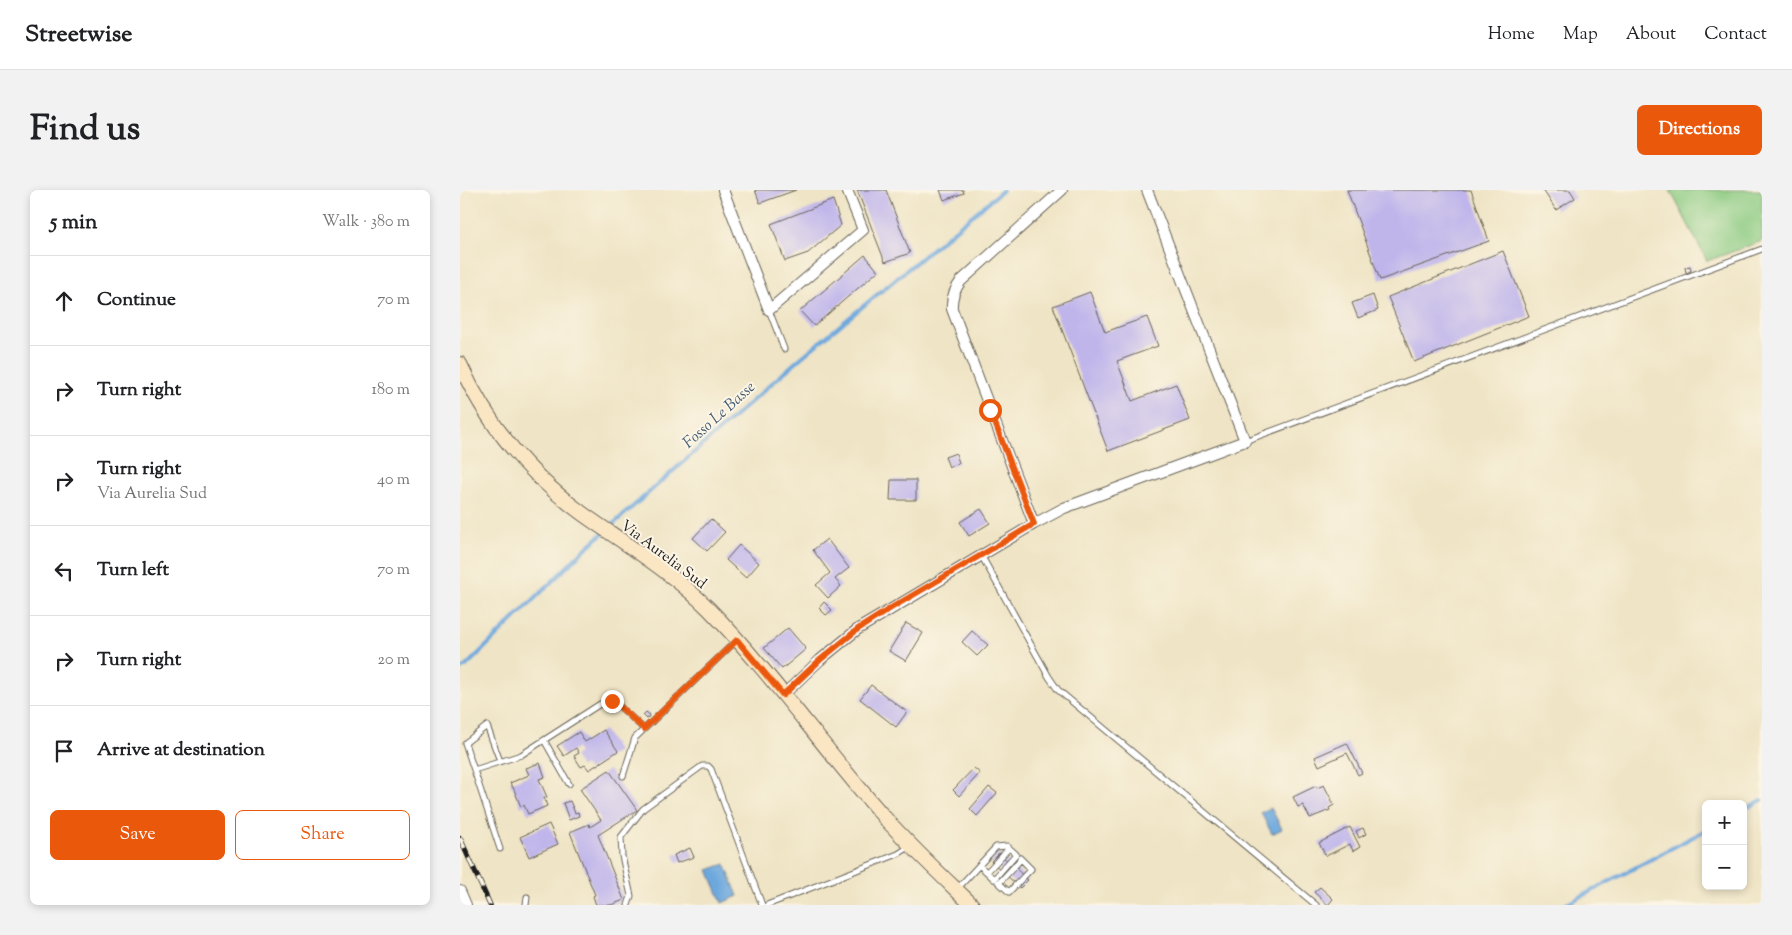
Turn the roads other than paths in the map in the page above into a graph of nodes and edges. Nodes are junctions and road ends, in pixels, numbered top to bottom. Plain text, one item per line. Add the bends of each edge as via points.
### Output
1 (723, 190) edge
2 (847, 190) edge
3 (1062, 190) edge
4 (1146, 190) edge
5 (1762, 249) edge
6 (769, 310) junction
7 (784, 349) dead end
8 (460, 364) edge
9 (1245, 441) junction
10 (1034, 524) junction
11 (981, 555) junction
12 (737, 640) junction
13 (783, 695) junction
14 (644, 729) junction
15 (544, 740) junction
16 (500, 761) junction
17 (474, 770) junction
18 (623, 776) dead end
19 (569, 784) dead end
20 (912, 845) junction
21 (1009, 848) junction
22 (500, 849) dead end
23 (1016, 854) junction
24 (1021, 859) junction
25 (979, 865) junction
26 (986, 872) junction
27 (994, 879) junction
28 (999, 883) junction
29 (956, 890) junction
30 (460, 891) edge
31 (527, 897) dead end
32 (466, 905) edge
33 (526, 905) edge
34 (628, 905) edge
35 (762, 905) edge
36 (767, 905) edge
37 (972, 905) edge
38 (1316, 905) edge

1 - 6 street
2 - 6 street via 863,230
3 - 10 street via 961,281 951,303
4 - 9 street
5 - 9 lane
6 - 7 lane
8 - 12 main road, Via Aurelia Sud via 483,408 528,466 581,513 687,589
9 - 10 street via 1064,508
10 - 11 street
11 - 13 street via 858,629
11 - 38 lane via 1058,690
12 - 13 main road, Via Aurelia Sud
12 - 14 lane
13 - 20 main road, Via Aurelia Sud
14 - 15 lane via 616,703 608,701
14 - 18 lane via 635,738
15 - 16 lane via 521,755
15 - 19 lane
16 - 17 lane
16 - 17 lane via 487,726 466,743
17 - 22 lane
20 - 29 main road, Via Aurelia Sud
20 - 36 lane via 898,854
21 - 23 lane
21 - 25 lane via 996,847
21 - 26 lane
23 - 24 lane
23 - 27 lane
24 - 28 lane
24 - 28 lane via 1032,869 1009,892
25 - 26 lane
25 - 29 lane
26 - 27 lane
27 - 28 lane
29 - 37 main road, Via Aurelia Sud
30 - 32 street
31 - 33 lane
34 - 35 lane via 631,896 621,837 643,809 702,766 708,766

